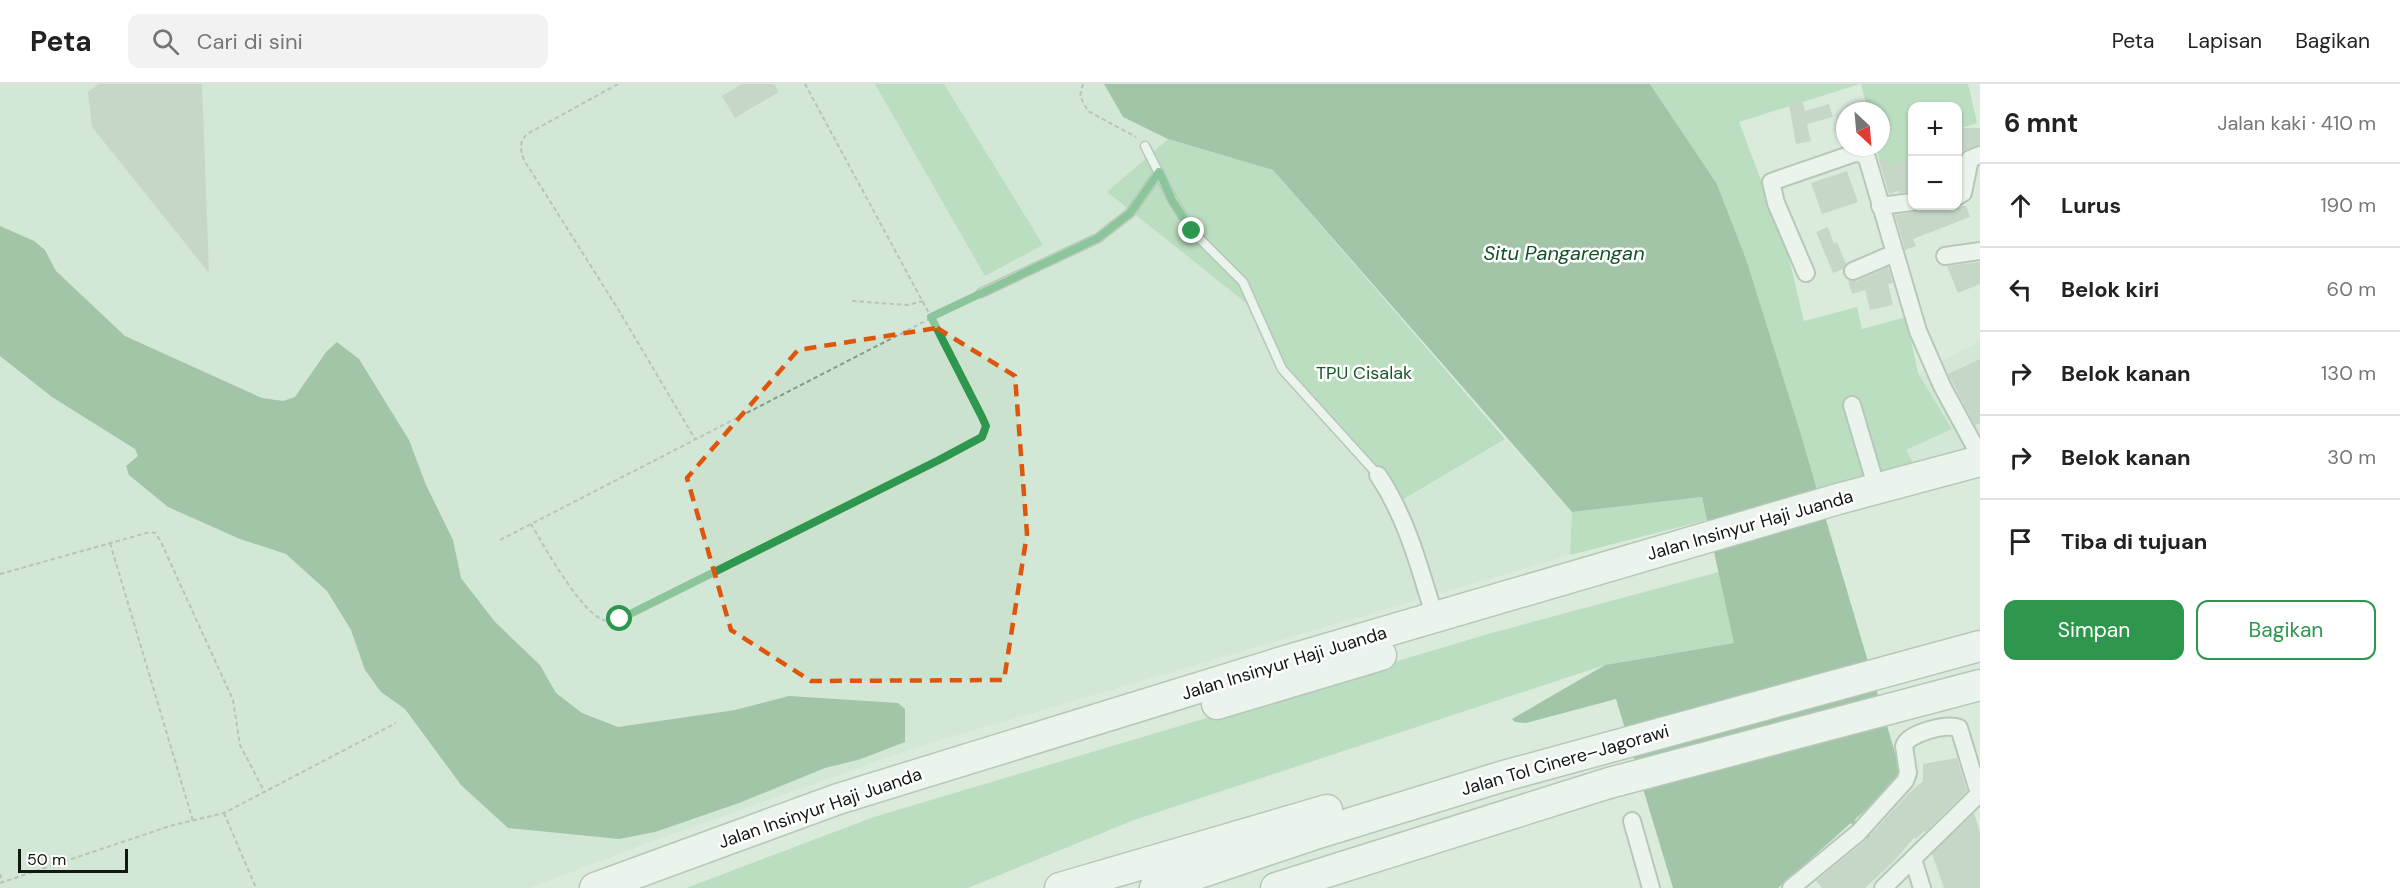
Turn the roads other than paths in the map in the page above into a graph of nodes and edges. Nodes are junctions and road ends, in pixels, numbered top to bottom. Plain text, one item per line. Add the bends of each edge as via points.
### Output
1 (1145, 146) road end
2 (1980, 155) edge
3 (1159, 172) junction
4 (1962, 194) edge
5 (1908, 202) edge
6 (1880, 206) junction
7 (1980, 251) edge
8 (1895, 253) junction
9 (1945, 256) dead end
10 (1853, 271) dead end
11 (1806, 273) dead end
12 (981, 293) road end
13 (1852, 405) dead end
14 (1980, 459) edge
15 (1378, 475) joint
16 (1980, 479) edge
17 (1877, 489) junction
18 (1838, 509) junction
19 (1670, 559) junction
20 (1435, 618) junction
21 (1980, 646) edge
22 (1296, 669) junction
23 (1980, 685) edge
24 (1504, 776) junction
25 (1978, 787) edge
26 (1492, 821) junction
27 (1632, 821) dead end
28 (1904, 871) edge
29 (595, 888) edge
30 (654, 888) edge
31 (1060, 888) edge
32 (1155, 888) edge
33 (1276, 888) edge
34 (1334, 888) edge
35 (1651, 888) edge
36 (1791, 888) edge
37 (1883, 888) edge
38 (1922, 888) edge

1 - 3 lane
2 - 4 street via 1970,159
3 - 12 lane via 1130,213 1098,238
3 - 15 lane via 1192,231 1243,282 1282,369
5 - 6 street
6 - 8 street
6 - 11 street via 1868,158 1863,154 1855,153 1771,182
7 - 9 street
8 - 10 street
8 - 14 street via 1928,355
13 - 17 street
14 - 17 highway, Jalan Insinyur Haji Juanda
15 - 20 street via 1402,519
16 - 18 highway, Jalan Insinyur Haji Juanda
17 - 18 highway, Jalan Insinyur Haji Juanda
18 - 19 highway, Jalan Insinyur Haji Juanda
19 - 20 highway, Jalan Insinyur Haji Juanda
19 - 22 highway, Jalan Insinyur Haji Juanda
20 - 22 highway, Jalan Insinyur Haji Juanda
21 - 24 highway, Jalan Tol Cinere–Jagorawi
22 - 29 highway, Jalan Insinyur Haji Juanda via 838,800
22 - 30 highway, Jalan Insinyur Haji Juanda via 834,821
23 - 26 highway, Jalan Tol Cinere–Jagorawi via 1609,783
24 - 31 highway via 1331,809
24 - 32 highway, Jalan Tol Cinere–Jagorawi
25 - 28 street
25 - 36 street via 1961,732 1954,726 1916,735 1904,742 1908,775 1905,781 1863,828
26 - 33 highway, Jalan Tol Cinere–Jagorawi
26 - 34 highway
27 - 35 street
28 - 37 street
28 - 38 street

